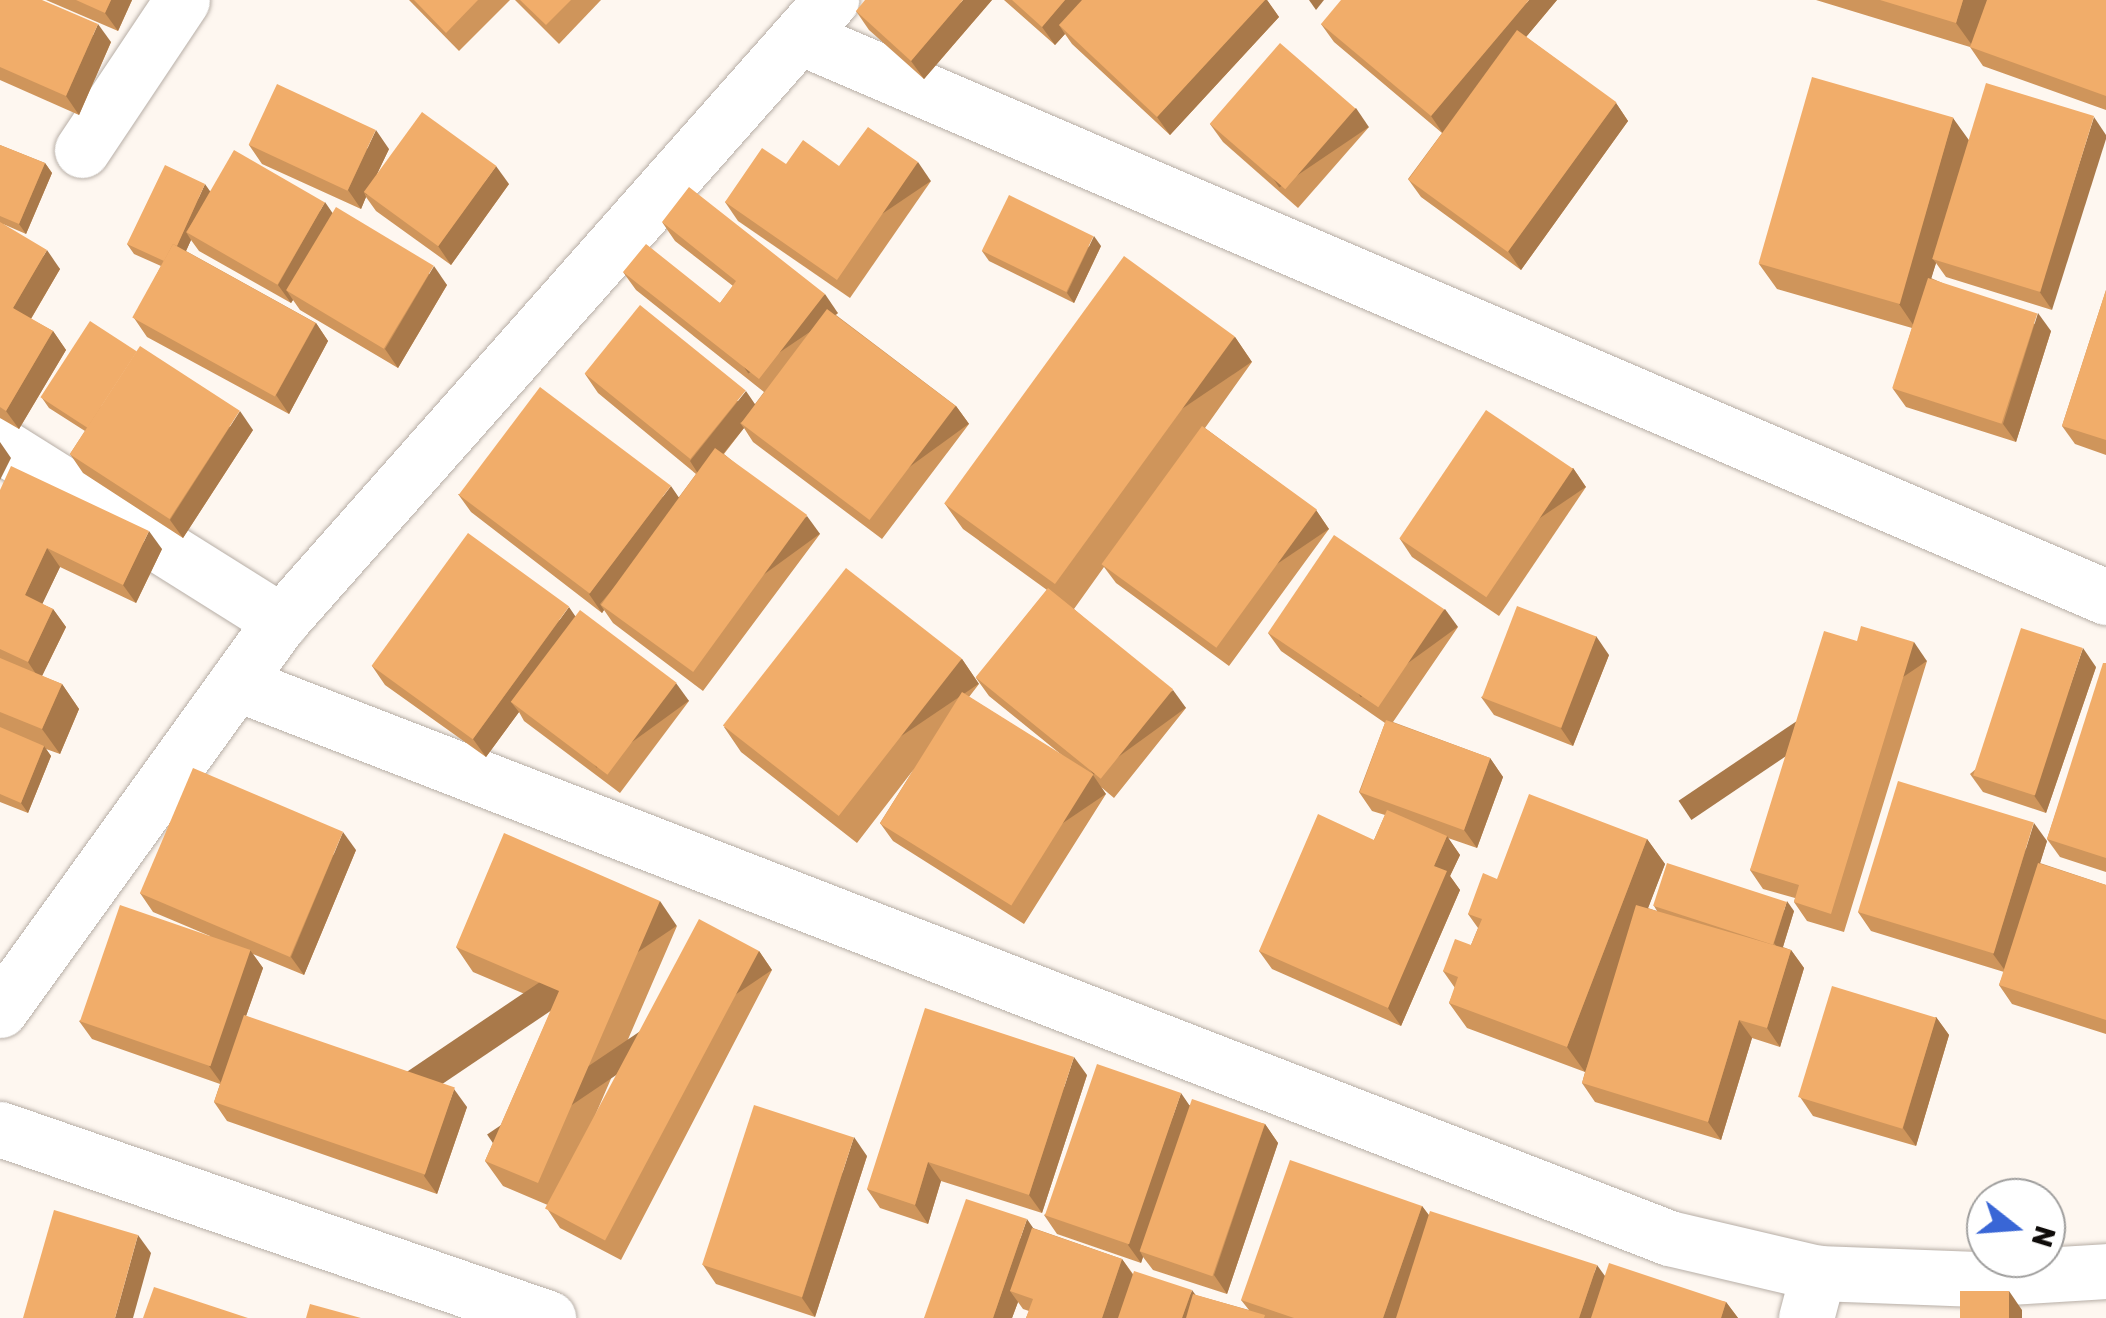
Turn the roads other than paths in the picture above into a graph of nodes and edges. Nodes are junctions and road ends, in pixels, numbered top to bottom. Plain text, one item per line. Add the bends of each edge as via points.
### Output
1 (182, 0) edge
2 (815, 18) edge
3 (82, 150) dead end
4 (0, 445) edge
5 (2106, 597) edge
6 (281, 621) junction
7 (236, 684) junction
8 (0, 1010) edge
9 (0, 1129) edge
10 (2106, 1271) edge
11 (1812, 1296) edge
12 (548, 1318) edge

1 - 3 street
2 - 5 street
2 - 6 street
4 - 6 street
6 - 7 street
7 - 8 street
7 - 11 street
9 - 12 street
10 - 11 street

